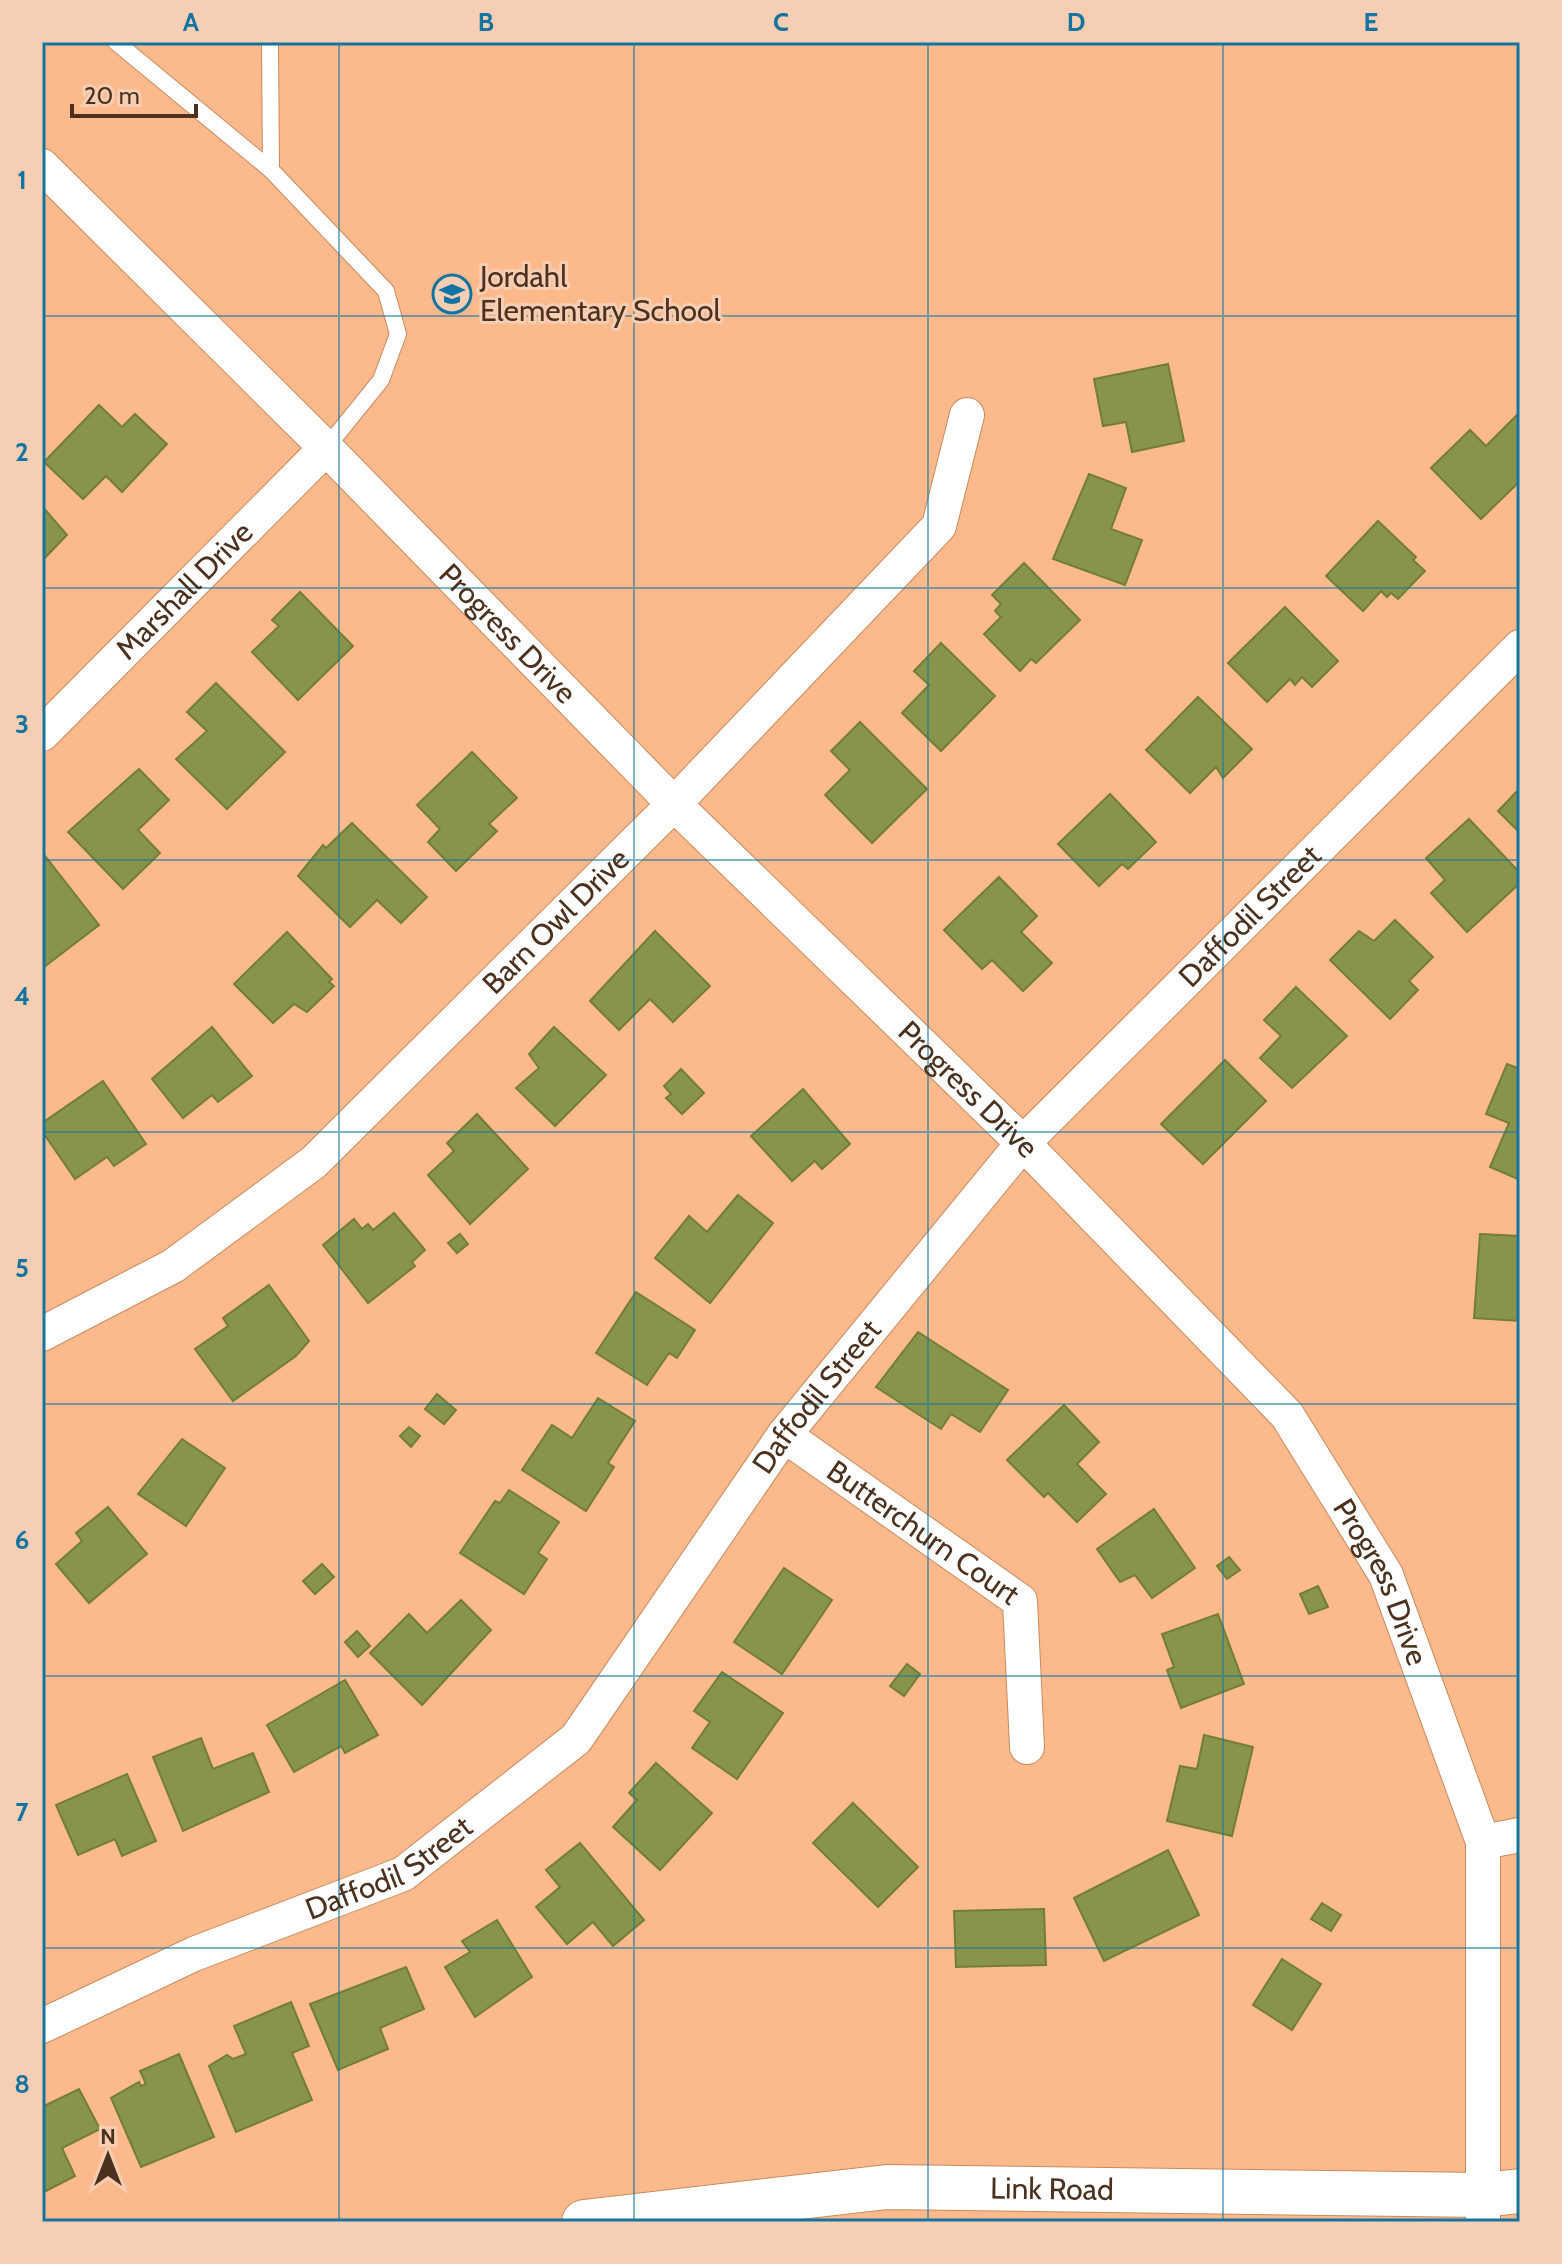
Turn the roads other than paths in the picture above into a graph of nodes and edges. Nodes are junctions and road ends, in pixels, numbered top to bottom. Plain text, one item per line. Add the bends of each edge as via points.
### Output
1 (116, 42) edge
2 (270, 42) edge
3 (42, 166) edge
4 (271, 170) junction
5 (967, 415) dead end
6 (326, 448) junction
7 (1520, 647) edge
8 (42, 734) edge
9 (674, 804) junction
10 (1023, 1143) junction
11 (42, 1334) edge
12 (784, 1435) junction
13 (1027, 1747) dead end
14 (1520, 1835) edge
15 (1483, 1842) junction
16 (42, 2026) edge
17 (1495, 2203) edge
18 (584, 2222) edge

1 - 4 lane
2 - 4 lane
3 - 6 street, Progress Drive
4 - 6 lane via 386,291 398,334 381,380
5 - 9 street, Barn Owl Drive via 939,526
6 - 8 street, Marshall Drive
6 - 9 street, Progress Drive
7 - 10 street, Daffodil Street
9 - 10 street, Progress Drive
9 - 11 street, Barn Owl Drive via 314,1162 173,1266
10 - 12 street, Daffodil Street
10 - 15 street, Progress Drive via 1287,1415 1386,1575
12 - 13 street, Butterchurn Court via 1020,1601
12 - 16 street, Daffodil Street via 576,1739 403,1874 194,1954
14 - 15 street
15 - 17 street, Progress Drive
17 - 18 main road, Link Road via 887,2187

